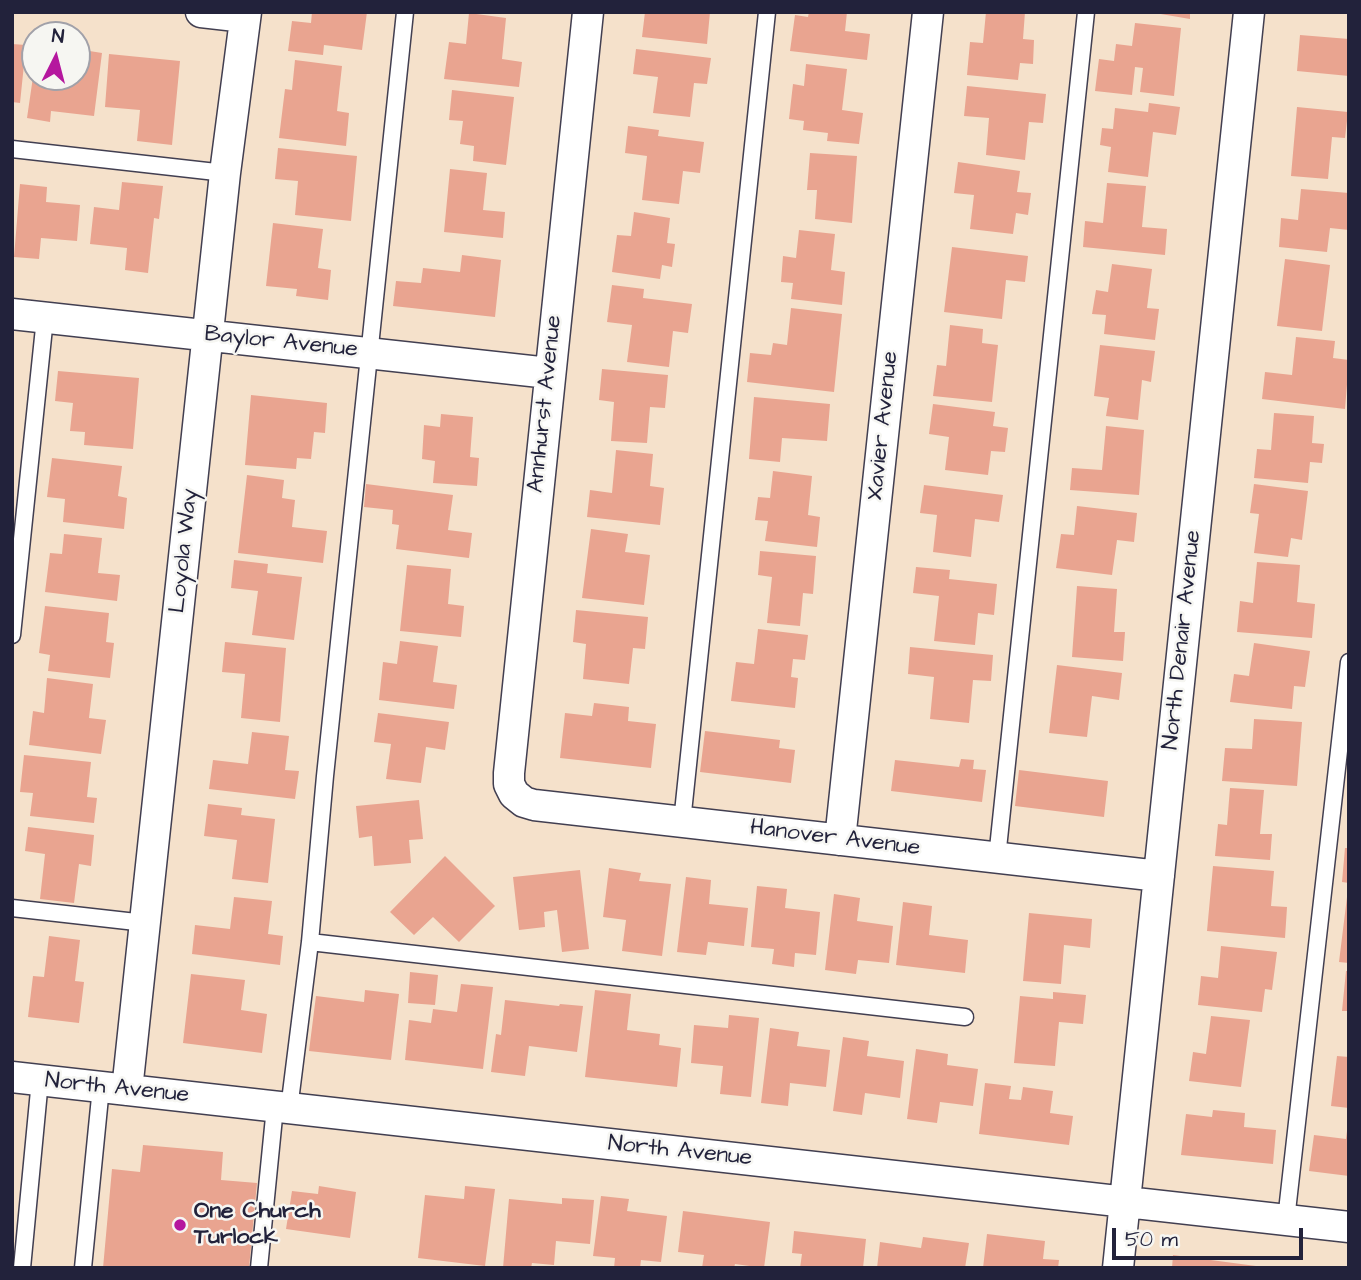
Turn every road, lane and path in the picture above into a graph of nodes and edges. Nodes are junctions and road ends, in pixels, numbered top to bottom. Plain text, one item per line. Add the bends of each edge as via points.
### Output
1 (201, 12) edge
2 (405, 12) edge
3 (588, 12) edge
4 (767, 12) edge
5 (928, 12) edge
6 (1086, 12) edge
7 (1249, 12) edge
8 (246, 15) edge
9 (12, 149) edge
10 (225, 173) junction
11 (12, 314) edge
12 (45, 318) junction
13 (208, 335) junction
14 (369, 353) junction
15 (549, 373) junction
16 (12, 635) edge
17 (1349, 663) edge
18 (514, 794) joint
19 (682, 822) junction
20 (840, 840) junction
21 (998, 858) junction
22 (1159, 876) junction
23 (12, 908) edge
24 (145, 923) junction
25 (310, 942) junction
26 (965, 1017) dead end
27 (26, 1079) edge
28 (114, 1089) junction
29 (282, 1107) junction
30 (1125, 1202) junction
31 (1286, 1220) junction
32 (1349, 1227) edge
33 (18, 1256) edge
34 (22, 1268) edge
35 (83, 1268) edge
36 (259, 1268) edge
37 (1118, 1268) edge

1 - 8 street
2 - 14 lane
3 - 15 street, Annhurst Avenue
4 - 19 lane
5 - 20 street, Xavier Avenue
6 - 21 lane
7 - 22 street, North Denair Avenue
8 - 10 street, Loyola Way
9 - 10 lane
10 - 13 street, Loyola Way
11 - 12 street, Baylor Avenue
12 - 13 street, Baylor Avenue
12 - 16 lane
13 - 14 street, Baylor Avenue
13 - 24 street, Loyola Way
14 - 15 street, Baylor Avenue
14 - 25 lane
15 - 18 street, Annhurst Avenue via 509,773
17 - 31 lane
18 - 19 street, Hanover Avenue via 534,805
19 - 20 street, Hanover Avenue
20 - 21 street, Hanover Avenue
21 - 22 street, Hanover Avenue
22 - 30 street, North Denair Avenue
23 - 24 lane
24 - 28 street, Loyola Way
25 - 26 lane
25 - 29 lane
27 - 28 street, North Avenue
27 - 33 lane
28 - 29 street, North Avenue
28 - 35 lane
29 - 30 street, North Avenue
29 - 36 lane
30 - 31 street, North Avenue
30 - 37 street, North Denair Avenue
31 - 32 street, North Avenue
33 - 34 lane

